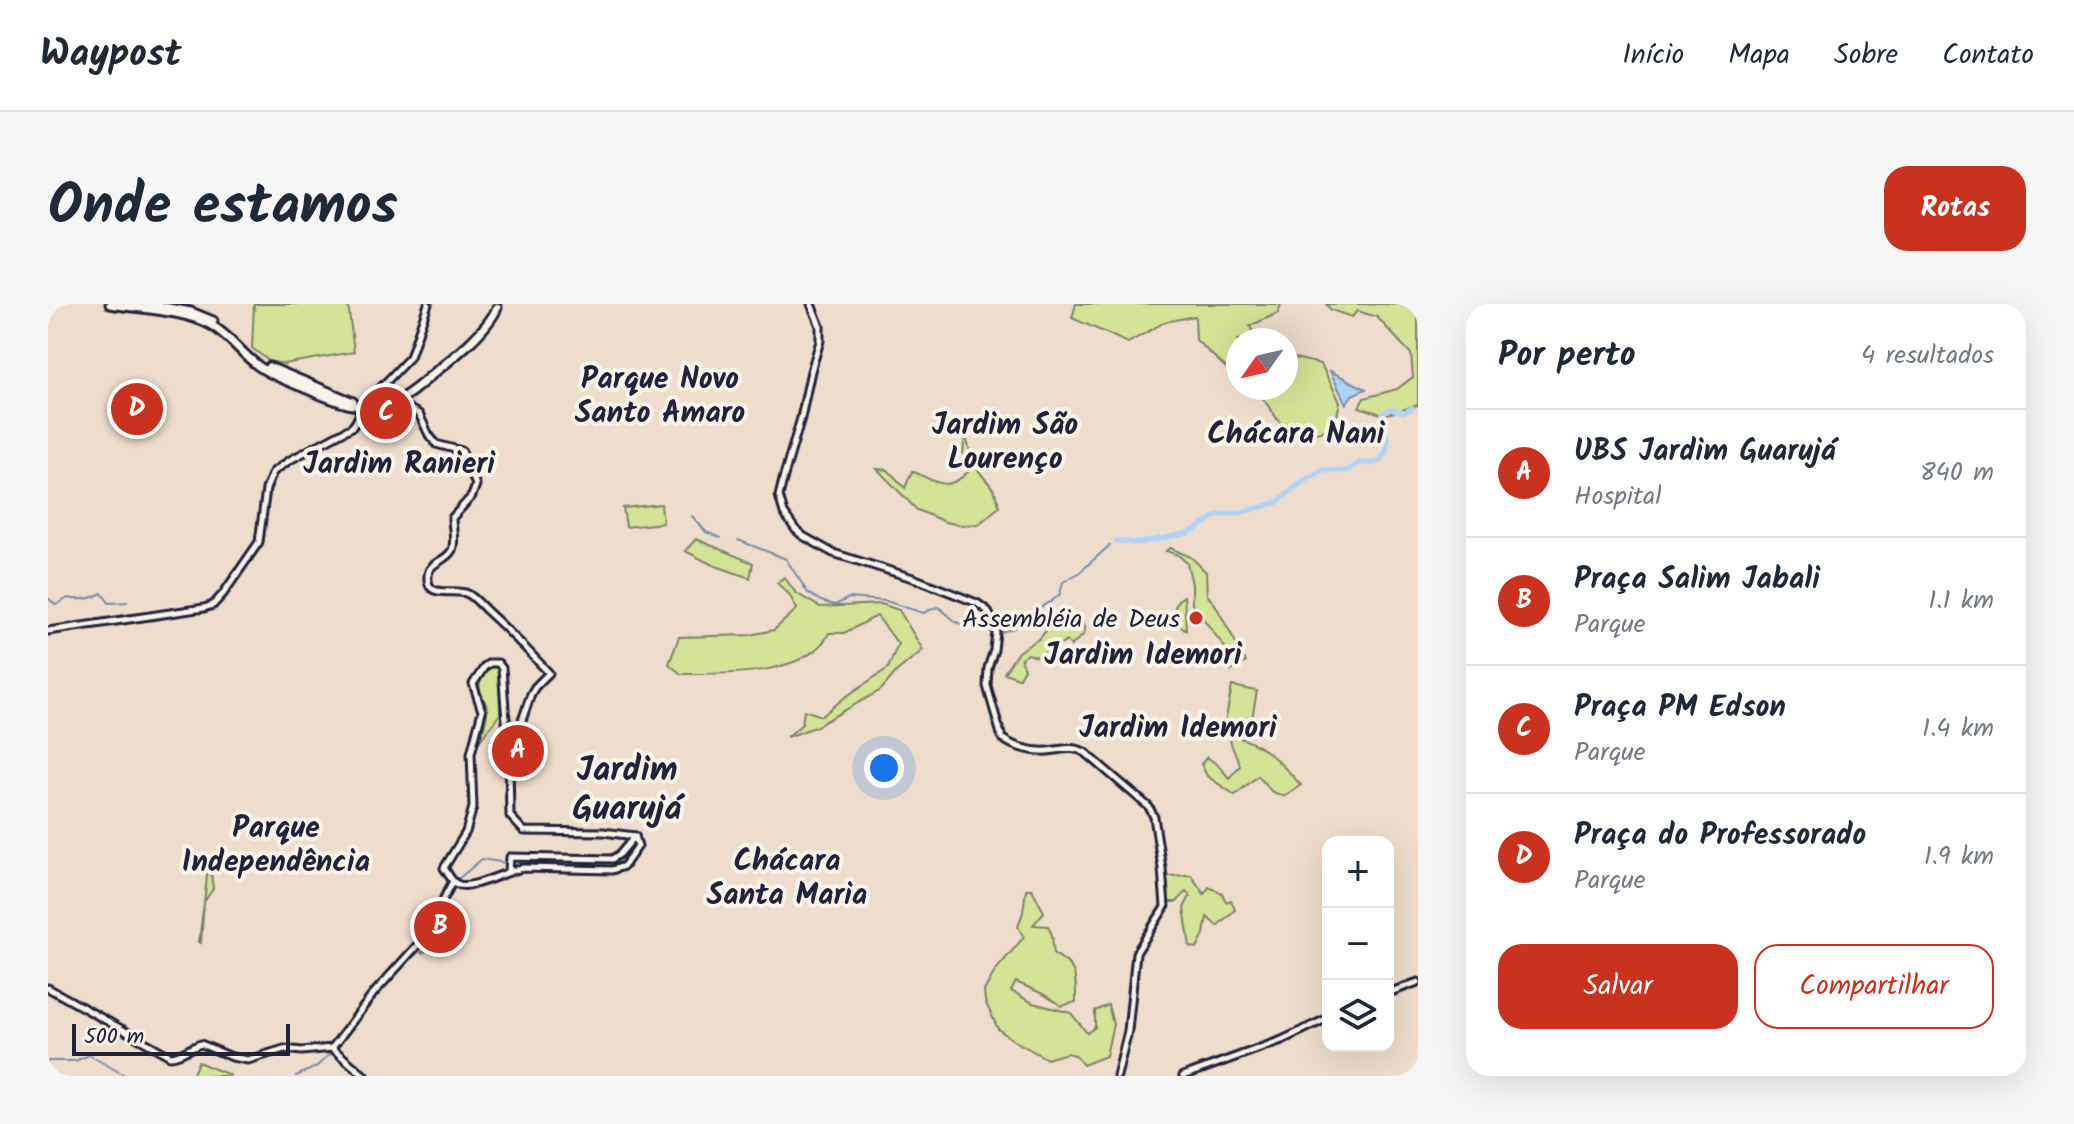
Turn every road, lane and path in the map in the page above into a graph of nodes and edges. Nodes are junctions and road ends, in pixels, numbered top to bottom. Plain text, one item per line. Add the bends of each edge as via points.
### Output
1 (110, 304) edge
2 (428, 304) edge
3 (811, 304) edge
4 (142, 306) edge
5 (498, 306) edge
6 (180, 309) junction
7 (172, 314) junction
8 (393, 400) junction
9 (364, 404) junction
10 (48, 631) edge
11 (510, 748) junction
12 (635, 836) junction
13 (509, 871) junction
14 (453, 881) junction
15 (1418, 982) edge
16 (48, 988) edge
17 (1394, 991) edge
18 (1322, 1020) edge
19 (332, 1048) junction
20 (365, 1076) edge
21 (1117, 1076) edge
22 (1183, 1076) edge

1 - 4 main road
2 - 9 street via 410,357
3 - 21 street via 820,341 779,496 784,513 803,536 833,553 916,579 988,611 996,632 987,686 1005,741 1043,752 1077,747 1152,812 1165,907 1136,953 1128,1031
4 - 6 main road
4 - 7 main road
5 - 8 main road via 446,358
6 - 7 main road
6 - 9 main road via 215,322 271,368
7 - 9 main road via 213,326 269,372 342,404
8 - 9 main road
8 - 11 street via 421,416 436,444 462,451 476,485 453,516 452,548 430,568 429,584 439,592 468,593 549,673 531,694
9 - 10 street via 352,427 273,472 259,542 212,606
11 - 12 street via 510,816 524,831
11 - 14 street via 502,668 487,664 473,684 482,711 471,753 473,807 466,832 444,868
12 - 13 street via 612,859 510,857
12 - 13 street via 640,846 624,866 612,870
13 - 14 street via 468,886
14 - 19 street via 422,940
15 - 17 street
16 - 19 street via 170,1056 201,1044 248,1060 284,1049
18 - 22 street
19 - 20 street

